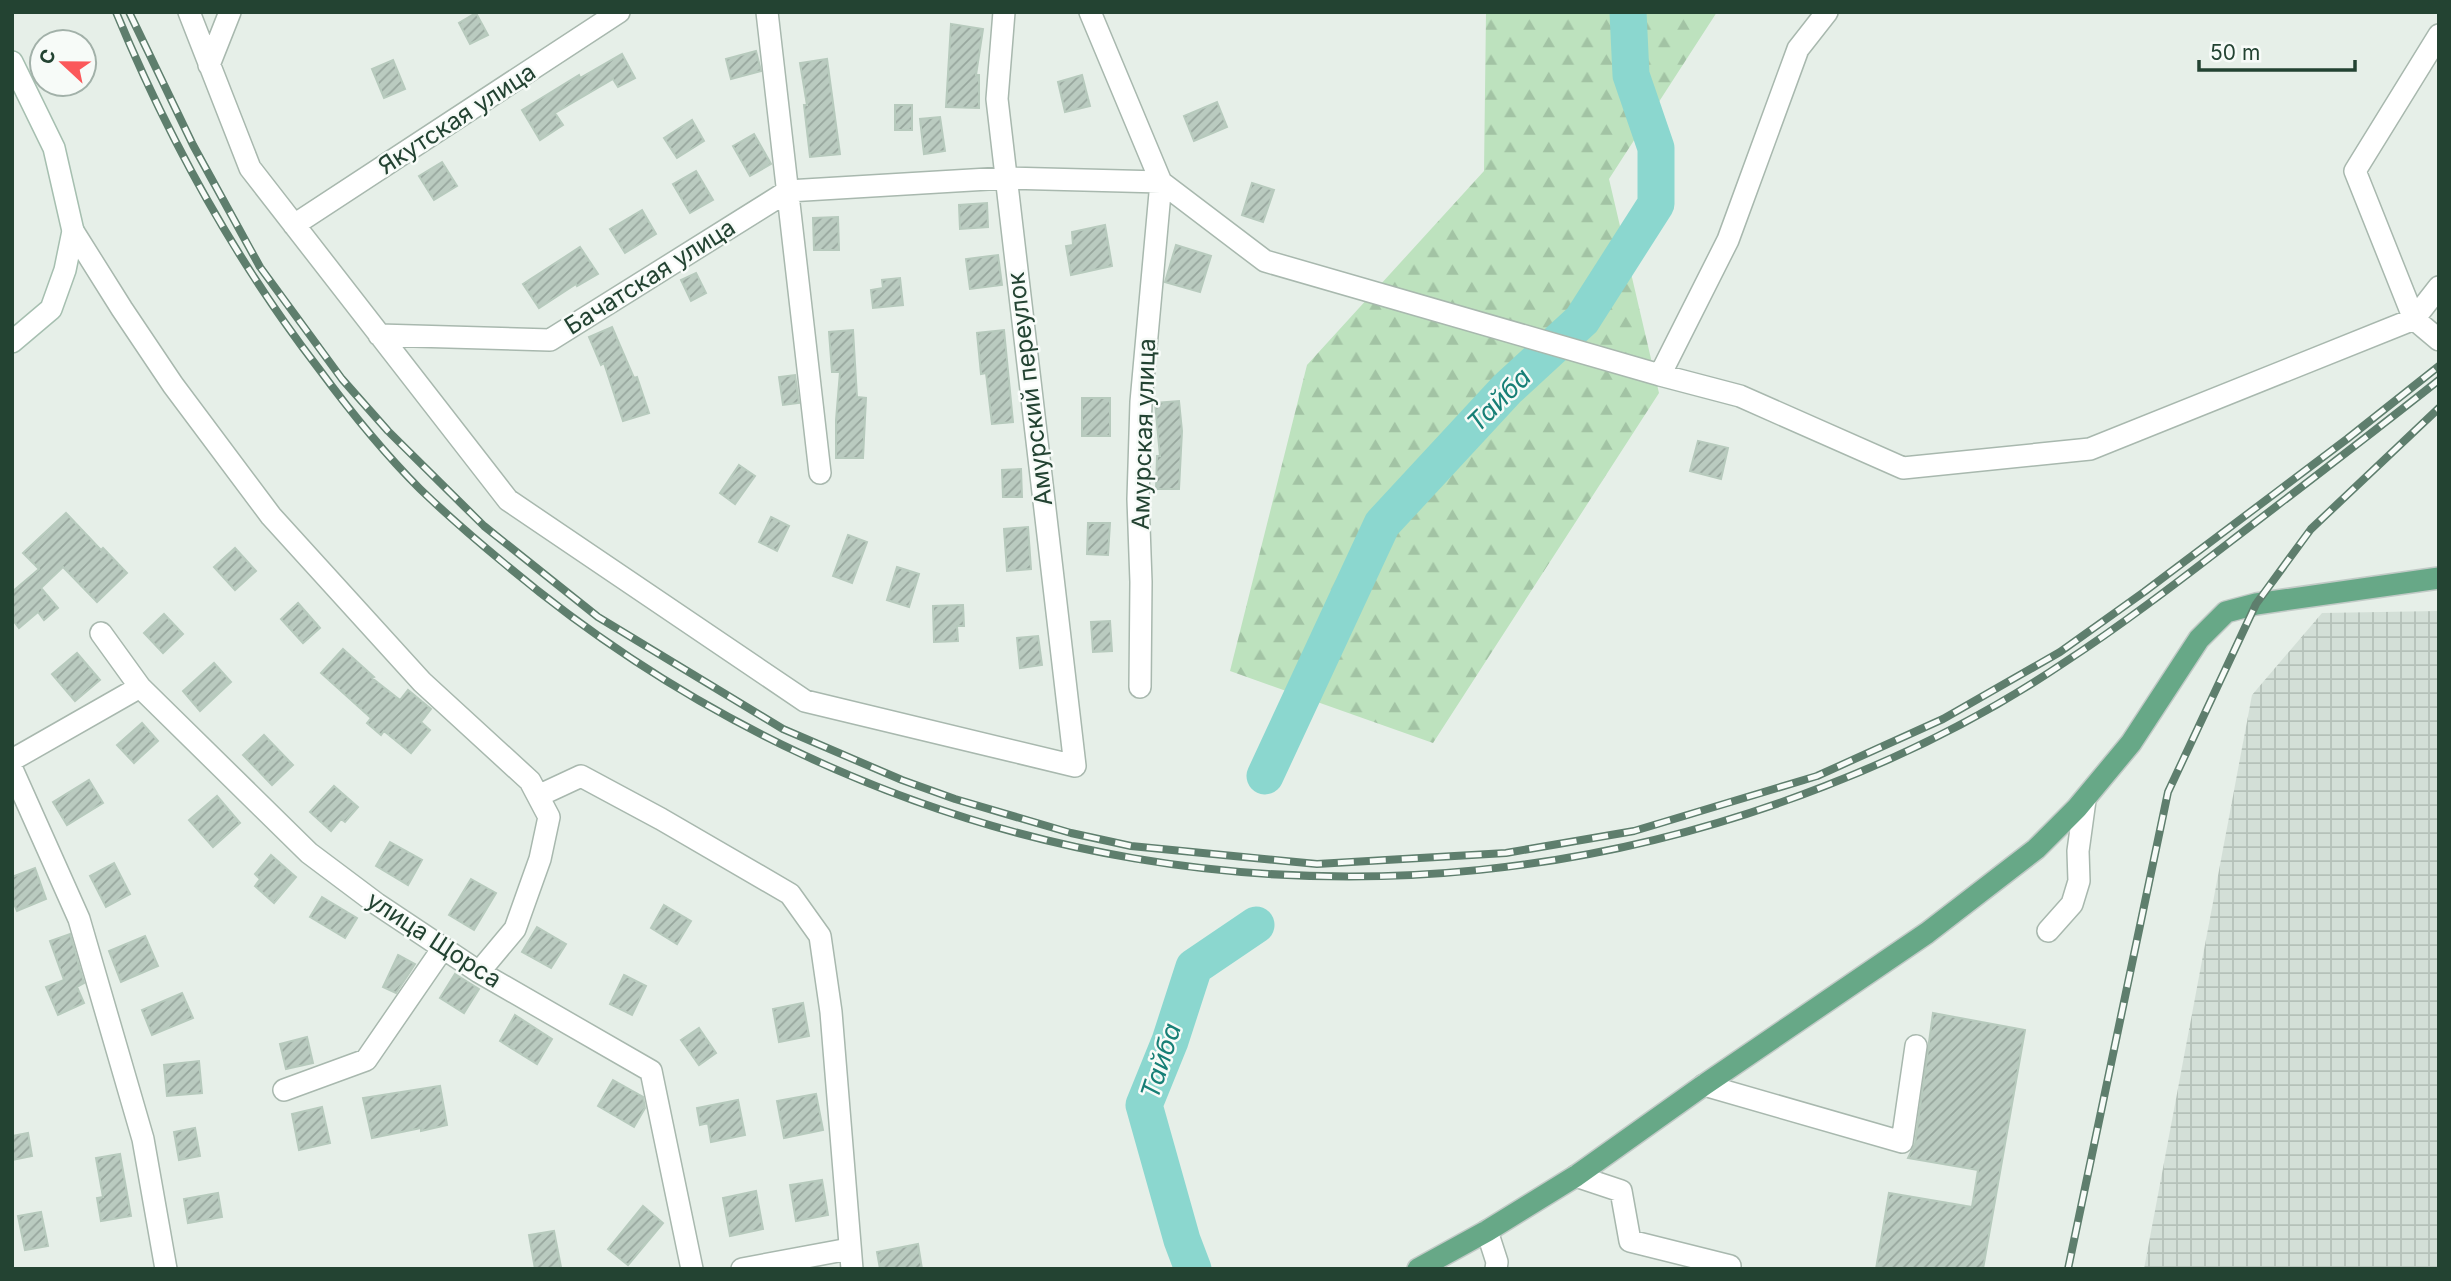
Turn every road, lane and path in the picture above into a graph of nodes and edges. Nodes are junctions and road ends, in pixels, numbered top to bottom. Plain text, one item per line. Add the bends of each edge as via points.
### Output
1 (189, 12) edge
2 (230, 12) edge
3 (619, 12) edge
4 (767, 12) edge
5 (1004, 12) edge
6 (1090, 12) edge
7 (1827, 12) edge
8 (2439, 36) edge
9 (12, 62) edge
10 (209, 65) junction
11 (1005, 178) junction
12 (1161, 182) junction
13 (788, 191) junction
14 (294, 225) junction
15 (73, 231) junction
16 (2439, 287) edge
17 (2414, 319) junction
18 (379, 335) junction
19 (2439, 340) edge
20 (12, 342) edge
21 (1660, 375) junction
22 (820, 472) dead end
23 (2439, 578) edge
24 (101, 633) dead end
25 (140, 687) junction
26 (1140, 687) dead end
27 (12, 760) edge
28 (12, 769) edge
29 (538, 796) junction
30 (2085, 800) junction
31 (2048, 931) dead end
32 (443, 948) junction
33 (479, 972) junction
34 (1916, 1046) dead end
35 (1704, 1085) junction
36 (284, 1090) dead end
37 (1576, 1176) junction
38 (1487, 1231) junction
39 (850, 1259) edge
40 (1730, 1266) dead end
41 (166, 1269) edge
42 (692, 1269) edge
43 (742, 1269) edge
44 (1418, 1269) edge
45 (1496, 1269) edge

1 - 10 street
2 - 10 street
3 - 14 street, Якутская улица
4 - 13 street
5 - 11 street, Амурский переулок via 997,99
6 - 12 street
7 - 21 street via 1798,49 1728,240
8 - 17 street via 2355,171
9 - 15 street via 54,148
10 - 14 street via 250,168
11 - 12 street, Бачатская улица
11 - 13 street, Бачатская улица
11 - 18 street, Амурский переулок via 1075,766 805,701 508,500
12 - 21 street via 1265,261
12 - 26 street, Амурская улица via 1141,402
13 - 18 street, Бачатская улица via 550,340
13 - 22 street
14 - 18 street
15 - 20 street via 51,309
15 - 29 street via 173,385 271,516 422,682 530,781
16 - 17 street
17 - 19 street
17 - 21 street via 2090,449 1903,468 1740,396
23 - 30 main road via 2227,612 2199,639 2131,743
24 - 25 street, улица Щорса
25 - 27 street
25 - 32 street, улица Щорса via 309,853
28 - 41 street via 79,919 143,1139
29 - 33 street via 549,817 540,859 515,929
29 - 39 street via 581,776 790,894 820,936 831,1012
30 - 31 street via 2072,904
30 - 35 main road via 2036,849 1927,933
32 - 33 street, улица Щорса
32 - 36 street via 366,1060
33 - 42 street, улица Щорса via 651,1071
34 - 35 street via 1902,1142
35 - 37 main road
37 - 38 main road
37 - 40 street via 1621,1191 1630,1241
38 - 44 main road
38 - 45 street
39 - 43 street

